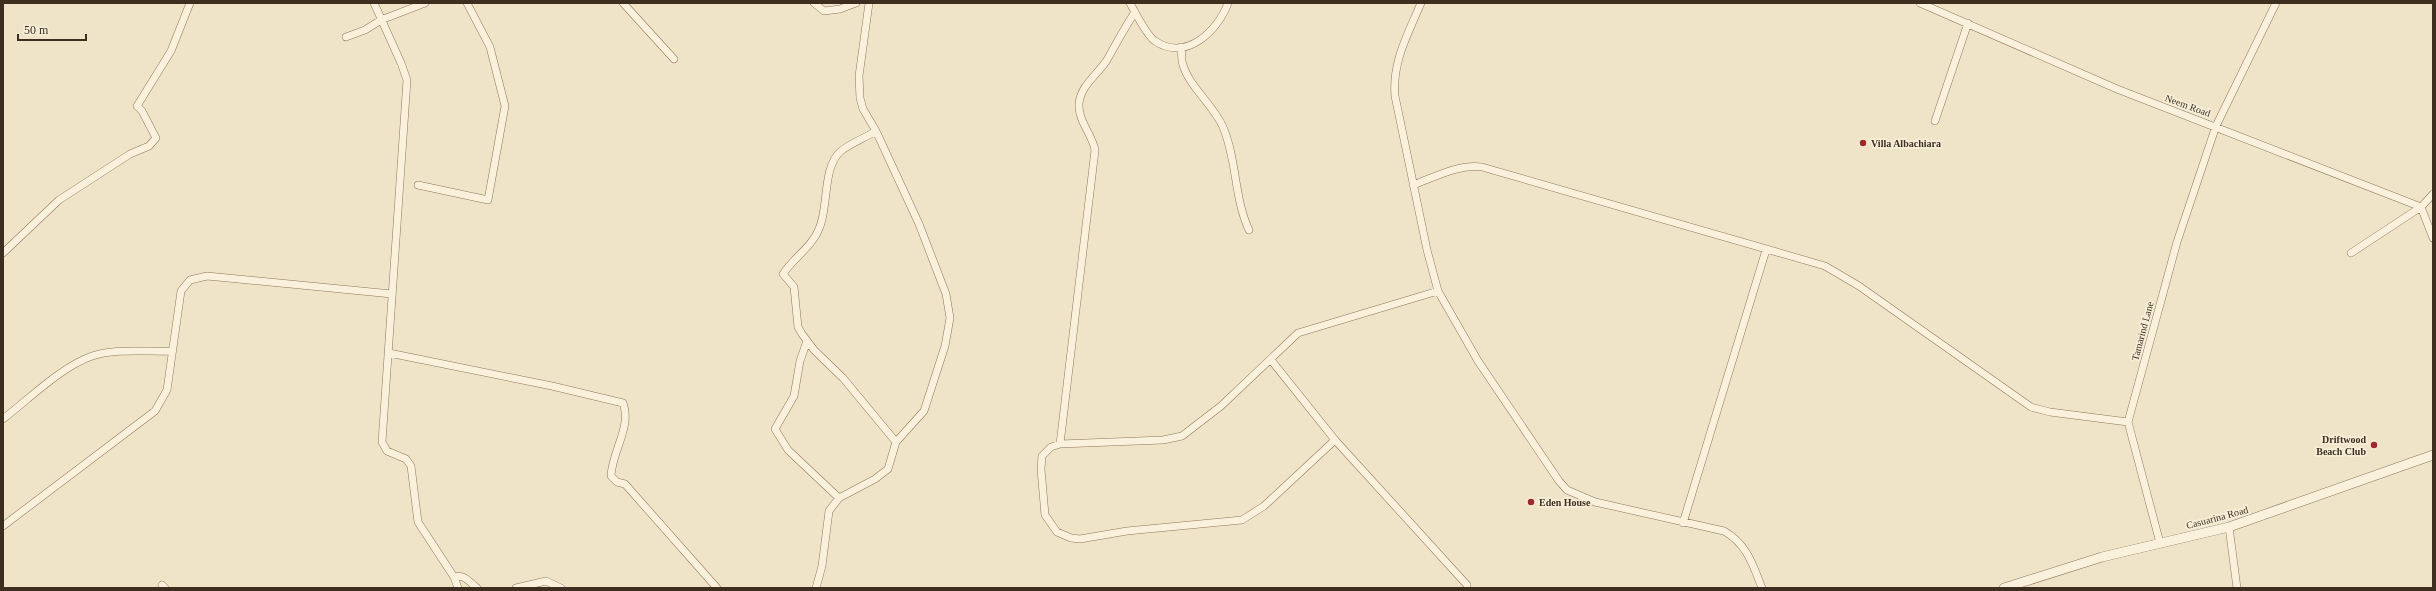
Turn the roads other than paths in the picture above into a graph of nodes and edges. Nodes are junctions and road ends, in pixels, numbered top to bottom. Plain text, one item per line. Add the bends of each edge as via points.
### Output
1 (190, 3) edge
2 (374, 3) edge
3 (425, 3) edge
4 (467, 3) edge
5 (623, 3) edge
6 (814, 3) edge
7 (856, 3) edge
8 (869, 3) edge
9 (1130, 3) edge
10 (1228, 3) edge
11 (1421, 3) edge
12 (1920, 3) edge
13 (2276, 3) edge
14 (1134, 12) junction
15 (381, 20) junction
16 (1968, 23) junction
17 (346, 37) dead end
18 (1181, 47) junction
19 (674, 59) dead end
20 (1936, 121) dead end
21 (2216, 126) junction
22 (876, 131) junction
23 (418, 185) dead end
24 (1413, 185) junction
25 (2433, 194) edge
26 (2421, 207) junction
27 (1249, 230) dead end
28 (2433, 238) edge
29 (1766, 250) junction
30 (2351, 253) dead end
31 (3, 254) edge
32 (1438, 291) junction
33 (392, 294) junction
34 (806, 341) junction
35 (172, 351) junction
36 (389, 353) junction
37 (1271, 360) junction
38 (3, 420) edge
39 (2128, 422) junction
40 (1335, 440) junction
41 (896, 442) junction
42 (1060, 444) junction
43 (2433, 455) edge
44 (839, 498) junction
45 (1682, 523) junction
46 (3, 526) edge
47 (2229, 527) junction
48 (2160, 543) junction
49 (454, 578) junction
50 (1467, 585) dead end
51 (458, 588) edge
52 (477, 588) edge
53 (516, 588) edge
54 (561, 588) edge
55 (717, 588) edge
56 (816, 588) edge
57 (1762, 588) edge
58 (2004, 588) edge
59 (2237, 588) edge

1 - 31 street via 171,51 137,106 156,138 145,149 130,154 59,200 35,220
2 - 15 street
3 - 15 street
4 - 23 street via 490,47 505,106 488,200
5 - 19 street
6 - 7 street via 824,11
8 - 22 street via 860,60 860,98 863,109
9 - 14 street
10 - 18 street via 1223,18 1205,38
11 - 24 street via 1397,60 1394,82
12 - 16 street, Neem Road
13 - 21 street, Tamarind Lane
14 - 18 street via 1154,41 1171,48
14 - 42 street via 1106,61 1082,92 1079,104 1084,128 1093,140 1095,150
15 - 17 street via 365,30
15 - 33 street via 407,80
16 - 20 street
16 - 21 street, Neem Road via 2117,89
18 - 27 street via 1183,65 1212,106 1223,128
21 - 26 street, Neem Road
21 - 39 street, Tamarind Lane via 2177,242
22 - 34 street via 841,151 833,161 819,231 783,274 794,287 798,327
22 - 41 street via 919,224 946,294 950,318 945,346 924,411
24 - 29 street via 1459,168 1482,167
24 - 32 street
25 - 26 street
26 - 28 street
26 - 30 street
29 - 39 street via 1825,266 1843,276 2031,407 2050,412
29 - 45 street
32 - 37 street via 1302,331
32 - 45 street via 1478,361 1567,490 1595,502
33 - 35 street via 198,276 190,280 181,291
33 - 36 street
34 - 41 street via 843,378
34 - 44 street via 794,396 774,429 788,450
35 - 38 street via 115,352 93,356 64,372
35 - 46 street via 167,390 155,410
36 - 49 street via 382,435 384,447 387,451 406,459 411,466 418,522
36 - 55 street via 623,403 627,418 611,467 611,476 616,482 625,484
37 - 40 street
37 - 42 street via 1221,406 1182,436 1163,440
39 - 48 street
40 - 42 street via 1264,506 1242,520 1127,531 1080,540 1057,532 1045,515 1042,456 1051,447
40 - 50 street
41 - 44 street via 888,470
43 - 47 street, Casuarina Road
44 - 56 street via 829,511 822,566
45 - 57 street via 1724,531 1736,538 1748,555
47 - 48 street, Casuarina Road
47 - 59 street
48 - 58 street, Casuarina Road via 2102,556
49 - 51 street
49 - 52 street via 465,578
53 - 54 street via 546,581

